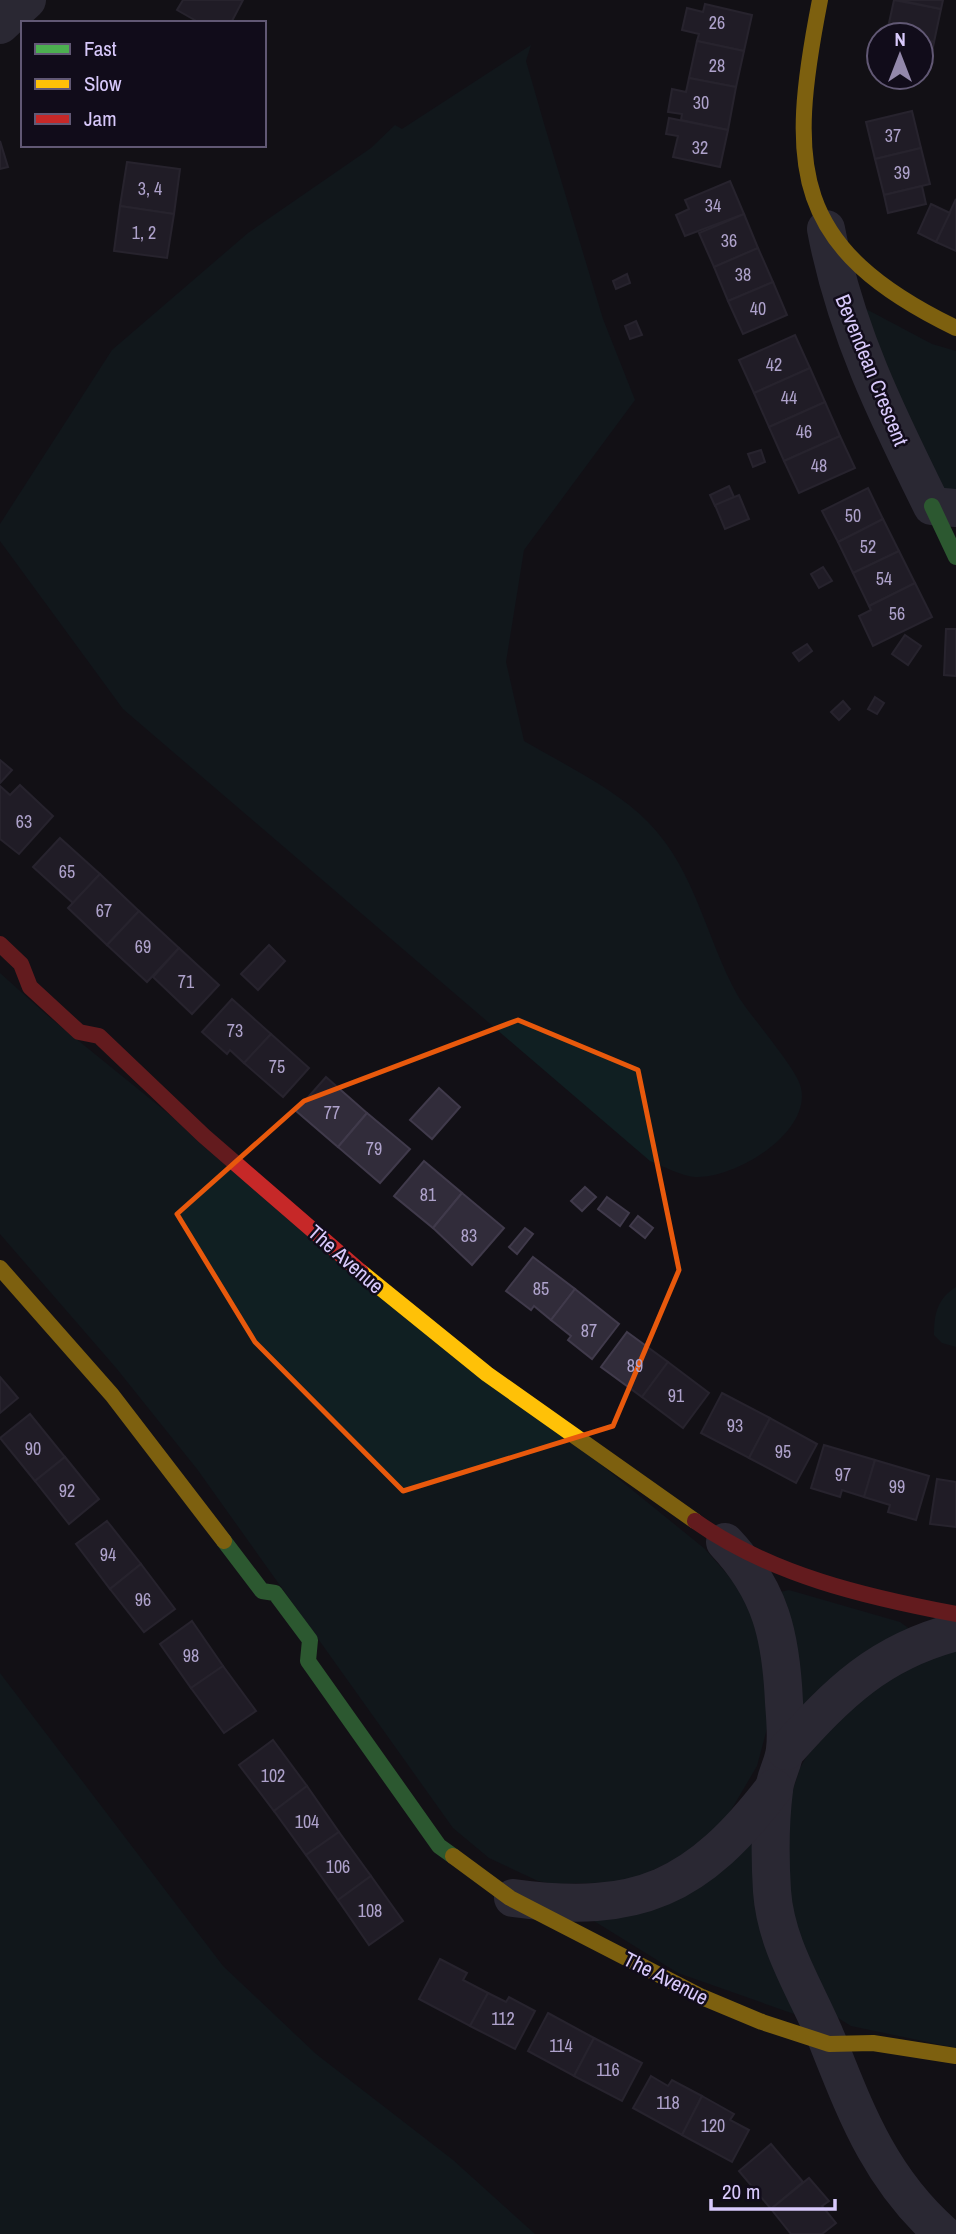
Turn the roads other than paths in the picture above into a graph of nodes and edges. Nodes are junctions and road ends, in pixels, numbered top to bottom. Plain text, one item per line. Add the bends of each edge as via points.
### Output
1 (27, 0) edge
2 (820, 0) edge
3 (0, 25) edge
4 (826, 229) junction
5 (956, 328) edge
6 (944, 507) edge
7 (956, 557) edge
8 (0, 944) edge
9 (0, 1268) edge
10 (724, 1542) junction
11 (956, 1614) edge
12 (956, 1632) edge
13 (786, 1751) junction
14 (774, 1788) junction
15 (510, 1898) junction
16 (829, 2044) junction
17 (956, 2056) edge
18 (943, 2234) edge

1 - 3 street
2 - 4 street, Bevendean Crescent via 805,102 805,155
4 - 5 street, Bevendean Crescent via 880,284
4 - 6 street, Bevendean Crescent via 846,314 868,371
6 - 7 street, Bevendean Crescent
8 - 10 street, The Avenue via 21,964 30,987 79,1032 99,1037 374,1284 487,1374
9 - 15 street, The Avenue via 112,1395 262,1591 275,1593 310,1640 308,1661 439,1846
10 - 11 street, The Avenue via 821,1582 881,1600
10 - 13 street, The Avenue via 748,1569 773,1618 783,1658
12 - 13 street, The Avenue via 911,1646 859,1677
13 - 14 street, The Avenue
14 - 15 street, The Avenue via 742,1829 704,1863 653,1891 590,1905
14 - 16 street, The Avenue via 772,1892 777,1919 797,1978
15 - 16 street, The Avenue via 702,1997
16 - 17 street, The Avenue via 873,2043
16 - 18 street via 874,2149 902,2191

